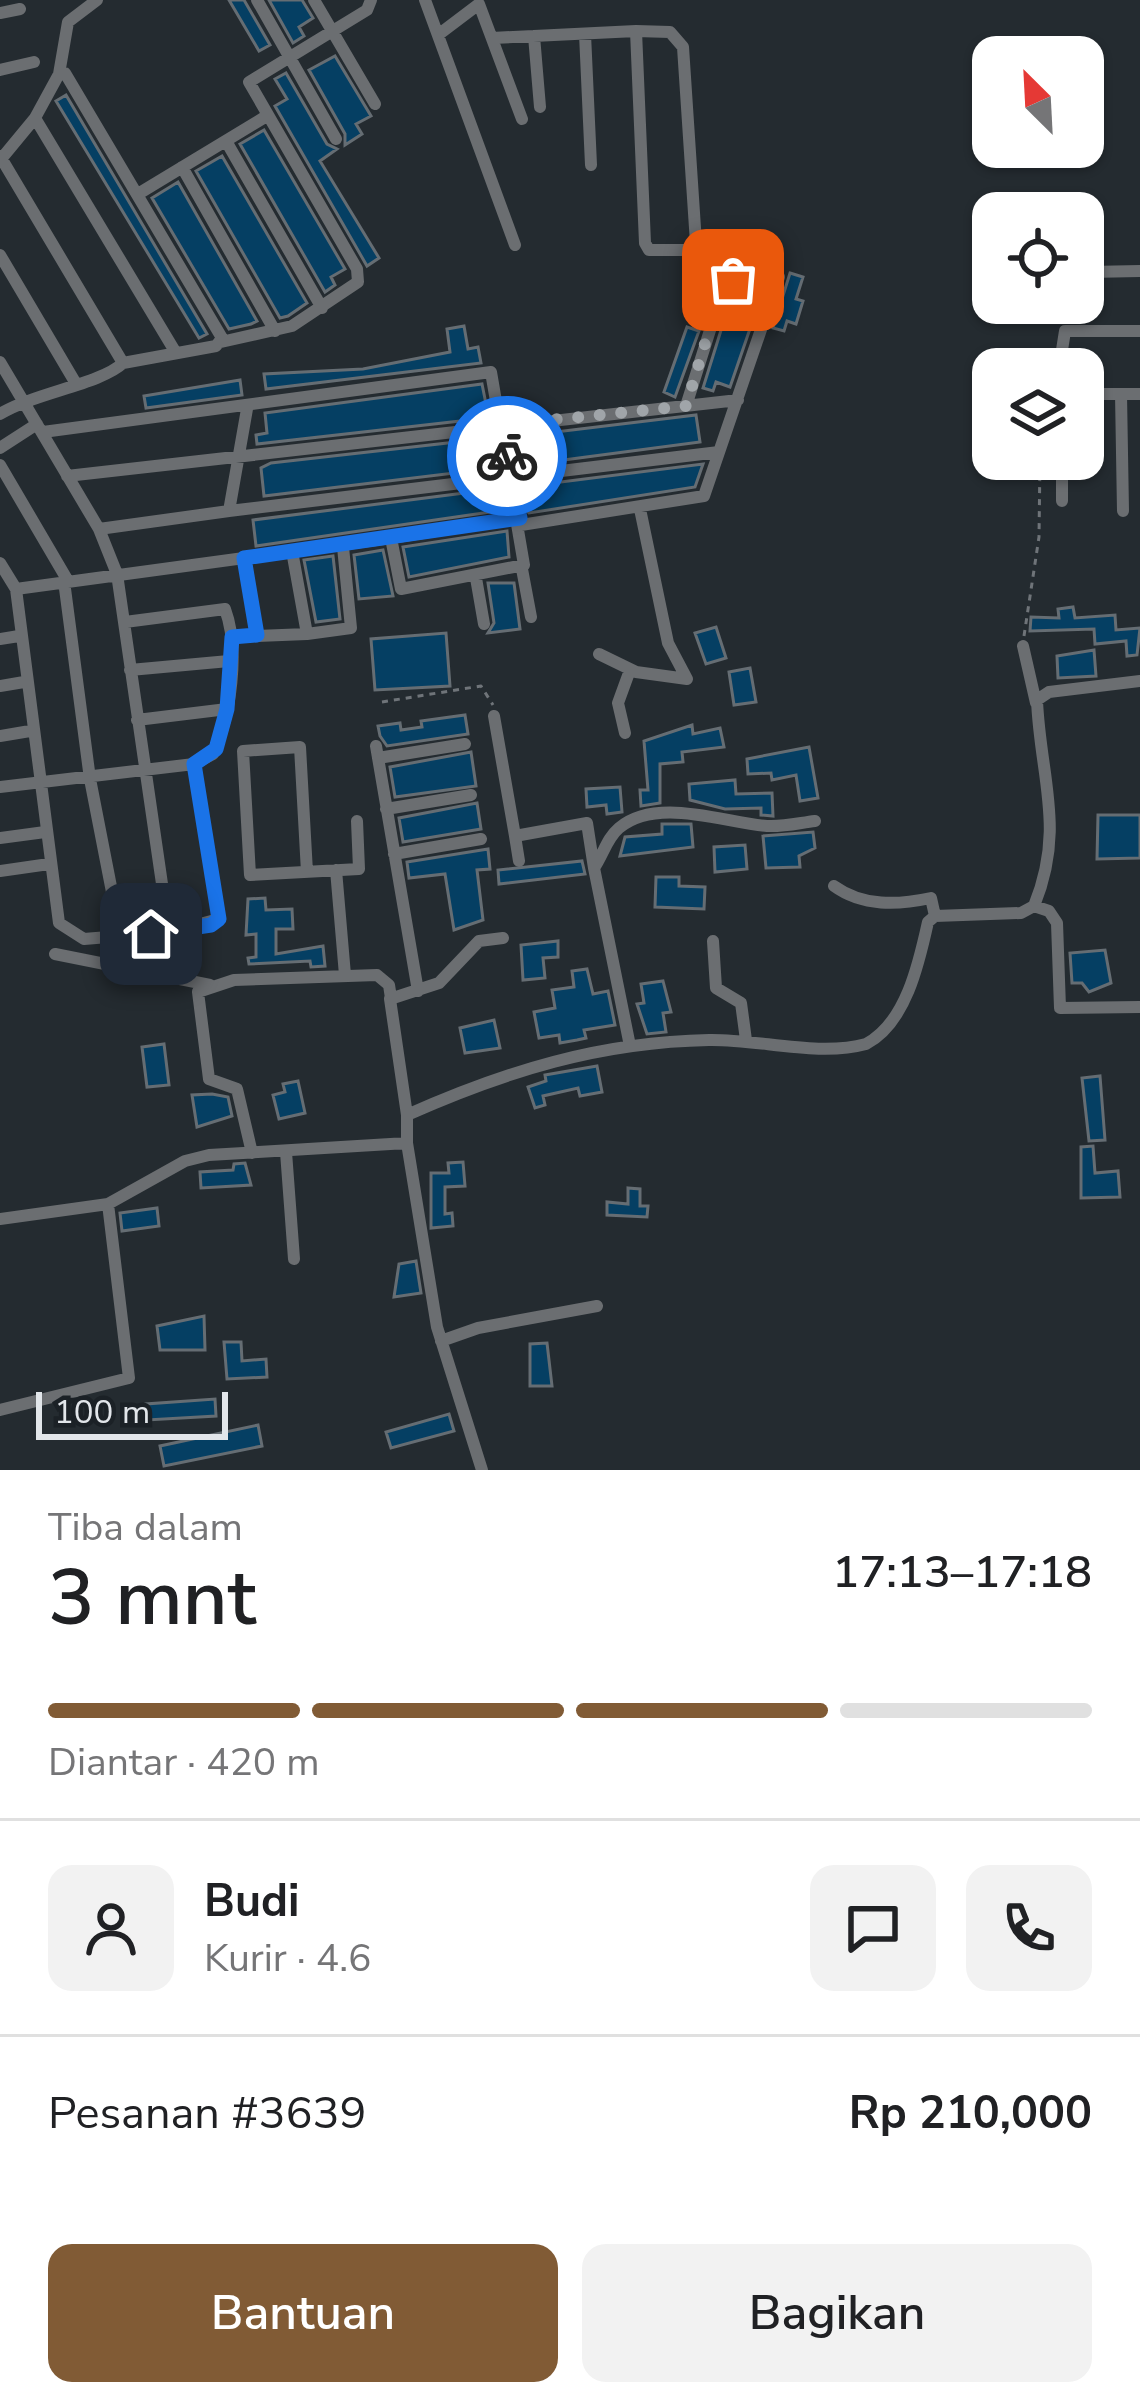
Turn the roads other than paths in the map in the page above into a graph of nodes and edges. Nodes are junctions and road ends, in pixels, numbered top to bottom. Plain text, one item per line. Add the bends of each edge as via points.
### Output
1 (97, 0) edge
2 (257, 0) edge
3 (314, 0) edge
4 (373, 0) edge
5 (425, 0) edge
6 (478, 1) edge
7 (20, 9) dead end
8 (0, 13) edge
9 (332, 31) junction
10 (636, 32) junction
11 (585, 34) junction
12 (438, 35) junction
13 (534, 36) junction
14 (492, 38) junction
15 (289, 56) junction
16 (34, 62) dead end
17 (0, 70) edge
18 (58, 74) junction
19 (375, 104) dead end
20 (540, 107) dead end
21 (265, 117) junction
22 (35, 118) junction
23 (522, 118) dead end
24 (337, 140) dead end
25 (226, 141) junction
26 (1, 157) edge
27 (591, 165) dead end
28 (182, 166) junction
29 (138, 194) junction
30 (515, 245) dead end
31 (691, 250) junction
32 (0, 255) edge
33 (1140, 271) edge
34 (1104, 272) edge
35 (733, 280) junction
36 (322, 308) junction
37 (275, 331) junction
38 (1140, 331) edge
39 (221, 342) junction
40 (1062, 348) edge
41 (176, 353) junction
42 (0, 362) edge
43 (123, 363) junction
44 (75, 382) junction
45 (1104, 394) edge
46 (1121, 394) junction
47 (1140, 394) edge
48 (738, 400) junction
49 (23, 402) junction
50 (686, 406) junction
51 (247, 409) junction
52 (0, 414) edge
53 (502, 425) junction
54 (38, 426) junction
55 (0, 448) edge
56 (719, 452) junction
57 (242, 459) junction
58 (0, 465) edge
59 (509, 473) junction
60 (67, 476) junction
61 (1062, 480) edge
62 (1062, 501) dead end
63 (640, 508) junction
64 (229, 511) junction
65 (1123, 511) dead end
66 (520, 522) junction
67 (99, 530) junction
68 (391, 538) junction
69 (343, 547) junction
70 (292, 551) junction
71 (244, 558) junction
72 (0, 563) edge
73 (522, 568) junction
74 (116, 574) junction
75 (476, 578) junction
76 (66, 581) junction
77 (16, 589) junction
78 (531, 617) dead end
79 (124, 622) junction
80 (484, 624) dead end
81 (307, 634) junction
82 (257, 635) junction
83 (19, 636) junction
84 (232, 637) junction
85 (0, 638) edge
86 (1023, 646) road end
87 (599, 654) dead end
88 (230, 661) junction
89 (130, 670) junction
90 (630, 670) junction
91 (1140, 681) edge
92 (24, 682) junction
93 (0, 686) edge
94 (1036, 704) junction
95 (227, 709) junction
96 (494, 716) road end
97 (137, 720) junction
98 (30, 731) junction
99 (625, 733) dead end
100 (0, 736) edge
101 (465, 744) dead end
102 (194, 764) junction
103 (142, 770) junction
104 (90, 779) junction
105 (38, 782) junction
106 (0, 788) edge
107 (471, 795) dead end
108 (386, 809) junction
109 (815, 820) dead end
110 (357, 821) dead end
111 (45, 832) junction
112 (515, 836) junction
113 (0, 838) edge
114 (481, 839) dead end
115 (394, 854) junction
116 (519, 861) dead end
117 (49, 864) junction
118 (595, 868) junction
119 (336, 870) junction
120 (0, 871) edge
121 (307, 872) junction
122 (834, 886) dead end
123 (1034, 906) junction
124 (935, 916) junction
125 (169, 932) junction
126 (121, 938) junction
127 (503, 938) dead end
128 (712, 941) dead end
129 (55, 954) dead end
130 (345, 975) junction
131 (212, 985) junction
132 (418, 991) junction
133 (391, 998) junction
134 (1140, 1007) edge
135 (746, 1040) junction
136 (630, 1046) junction
137 (407, 1115) junction
138 (407, 1143) junction
139 (286, 1152) junction
140 (252, 1153) junction
141 (108, 1204) junction
142 (0, 1219) edge
143 (294, 1259) dead end
144 (598, 1306) dead end
145 (441, 1341) junction
146 (0, 1410) edge
147 (482, 1470) edge

1 - 18 street via 68,22
2 - 15 street
3 - 9 street
4 - 9 street
5 - 12 street
6 - 12 street
6 - 14 street
7 - 8 street
9 - 15 street
9 - 19 street
10 - 11 street
10 - 31 street via 670,32 683,47
10 - 31 street via 646,247
11 - 13 street
11 - 27 street
12 - 30 street
13 - 14 street
13 - 20 street
14 - 23 street
15 - 21 street via 249,82
15 - 24 street
16 - 17 street
18 - 22 street
18 - 29 street via 67,75
21 - 25 street
21 - 36 street via 359,276
22 - 26 street
22 - 41 street
25 - 28 street
25 - 36 street
26 - 43 street
28 - 29 street
28 - 37 street
29 - 39 street
31 - 35 street
32 - 44 street
33 - 34 street
35 - 48 street via 770,270 779,276
35 - 50 street via 721,291
36 - 37 street
37 - 39 street
38 - 40 street via 1065,332
39 - 41 street
41 - 43 street
42 - 49 street
43 - 44 street
44 - 49 street
45 - 46 street
46 - 47 street
46 - 65 street
48 - 50 street
48 - 56 street
49 - 52 street
49 - 54 street
50 - 53 street
51 - 53 street via 489,372
51 - 54 street
51 - 57 street
53 - 57 street
53 - 59 street
54 - 55 street
54 - 60 street
56 - 59 street
56 - 63 street via 701,499
57 - 60 street
57 - 64 street
58 - 76 street
59 - 64 street
59 - 66 street
60 - 67 street
61 - 62 street
63 - 66 street
63 - 90 street via 668,643 687,679
64 - 67 street
66 - 68 street
66 - 73 street
67 - 74 street
68 - 69 street
68 - 75 street via 401,589
69 - 70 street
69 - 81 street via 351,628
70 - 71 street
70 - 81 street
71 - 74 street
71 - 82 street
72 - 77 street
73 - 75 street
73 - 78 street
74 - 76 street
74 - 79 street
75 - 80 street
76 - 77 street
76 - 104 street
77 - 83 street
79 - 84 street via 221,608
79 - 89 street
81 - 82 street
82 - 84 street
83 - 85 street
83 - 92 street
84 - 88 street
86 - 94 street
87 - 90 street
88 - 89 street
88 - 95 street
89 - 97 street
90 - 99 street via 618,704
91 - 94 street via 1049,692
92 - 93 street
92 - 98 street
94 - 123 street via 1052,832
95 - 97 street
95 - 102 street via 214,753
96 - 112 street
97 - 103 street
98 - 100 street
98 - 105 street
101 - 108 street via 377,752
102 - 103 street
102 - 125 street via 219,919
103 - 104 street
103 - 125 street
104 - 105 street
104 - 126 street
105 - 106 street
105 - 111 street
107 - 108 street
108 - 115 street
109 - 118 street via 768,826 653,816 618,829
110 - 119 street via 359,869
111 - 113 street
111 - 117 street
112 - 116 street
112 - 118 street via 586,823
114 - 115 street
115 - 132 street
117 - 120 street
117 - 126 street via 61,925 84,939
118 - 136 street
119 - 121 street
119 - 130 street
121 - 121 street via 250,875 243,751 300,747
122 - 124 street via 873,902 931,898
123 - 124 street
123 - 134 street via 1057,923 1060,1008
124 - 135 street via 900,1007 876,1039 852,1047
125 - 126 street
127 - 132 street via 481,940 445,980
128 - 135 street via 716,988 741,1003
129 - 131 street
130 - 131 street
130 - 133 street via 377,975
131 - 140 street via 196,995 208,1079 237,1089
132 - 133 street
133 - 137 street
135 - 136 street
136 - 137 street via 529,1065
137 - 138 street
138 - 139 street
138 - 145 street
139 - 140 street
139 - 143 street
140 - 141 street via 185,1161
141 - 142 street
141 - 146 street via 129,1378
144 - 145 street
145 - 147 street

